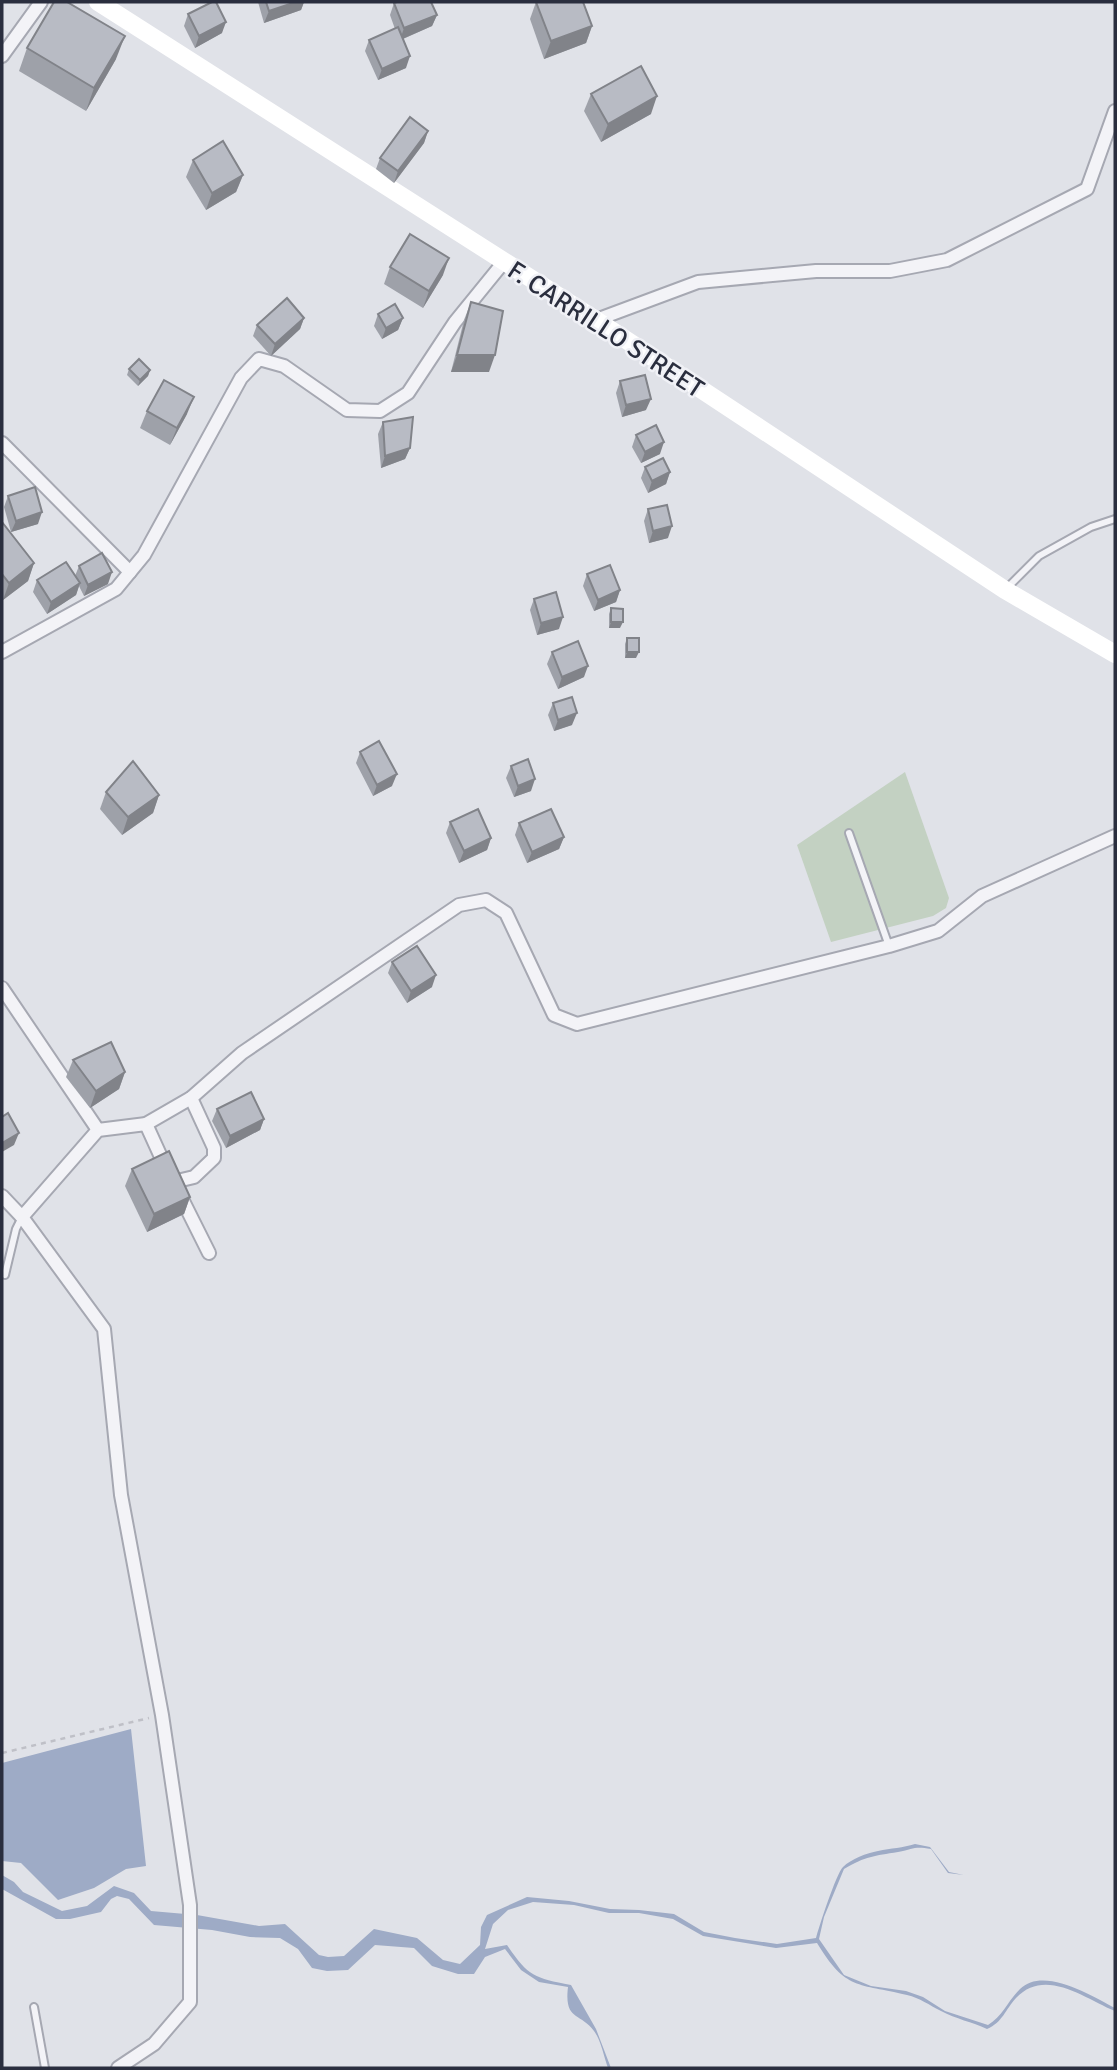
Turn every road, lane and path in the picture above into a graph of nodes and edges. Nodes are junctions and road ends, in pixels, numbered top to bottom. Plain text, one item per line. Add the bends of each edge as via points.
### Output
1 (41, 2) edge
2 (97, 2) edge
3 (2, 56) edge
4 (1115, 111) edge
5 (503, 263) junction
6 (596, 320) junction
7 (2, 443) edge
8 (1115, 519) edge
9 (130, 572) junction
10 (1005, 590) junction
11 (2, 652) edge
12 (1115, 654) edge
13 (849, 833) dead end
14 (1115, 836) edge
15 (889, 946) junction
16 (2, 988) edge
17 (191, 1098) junction
18 (146, 1124) junction
19 (98, 1130) junction
20 (173, 1182) junction
21 (2, 1196) edge
22 (22, 1217) junction
23 (209, 1253) dead end
24 (5, 1275) dead end
25 (162, 1715) junction
26 (2, 1753) edge
27 (34, 2007) dead end
28 (45, 2068) edge
29 (118, 2068) edge

1 - 3 street
2 - 5 street, F. CARRILLO STREET
4 - 6 street via 1087,189 947,260 890,271 816,271 698,282
5 - 6 street, F. CARRILLO STREET
5 - 9 street via 455,322 408,393 380,411 347,410 284,366 259,359 241,378 144,555
6 - 10 street, F. CARRILLO STREET
7 - 9 street
8 - 10 lane via 1039,556
9 - 11 street via 116,589
10 - 12 street, F. CARRILLO STREET
13 - 15 lane
14 - 15 street via 982,895 938,931
15 - 17 street via 577,1024 554,1015 506,913 486,900 459,905 242,1053
16 - 19 street
17 - 18 street
17 - 20 street via 214,1148 214,1158 194,1177
18 - 19 street
18 - 20 street
19 - 22 street
20 - 23 street
21 - 22 street
22 - 24 lane
22 - 25 street via 104,1329 121,1495
25 - 26 path
25 - 29 street via 190,1905 190,2002 154,2044
27 - 28 lane

